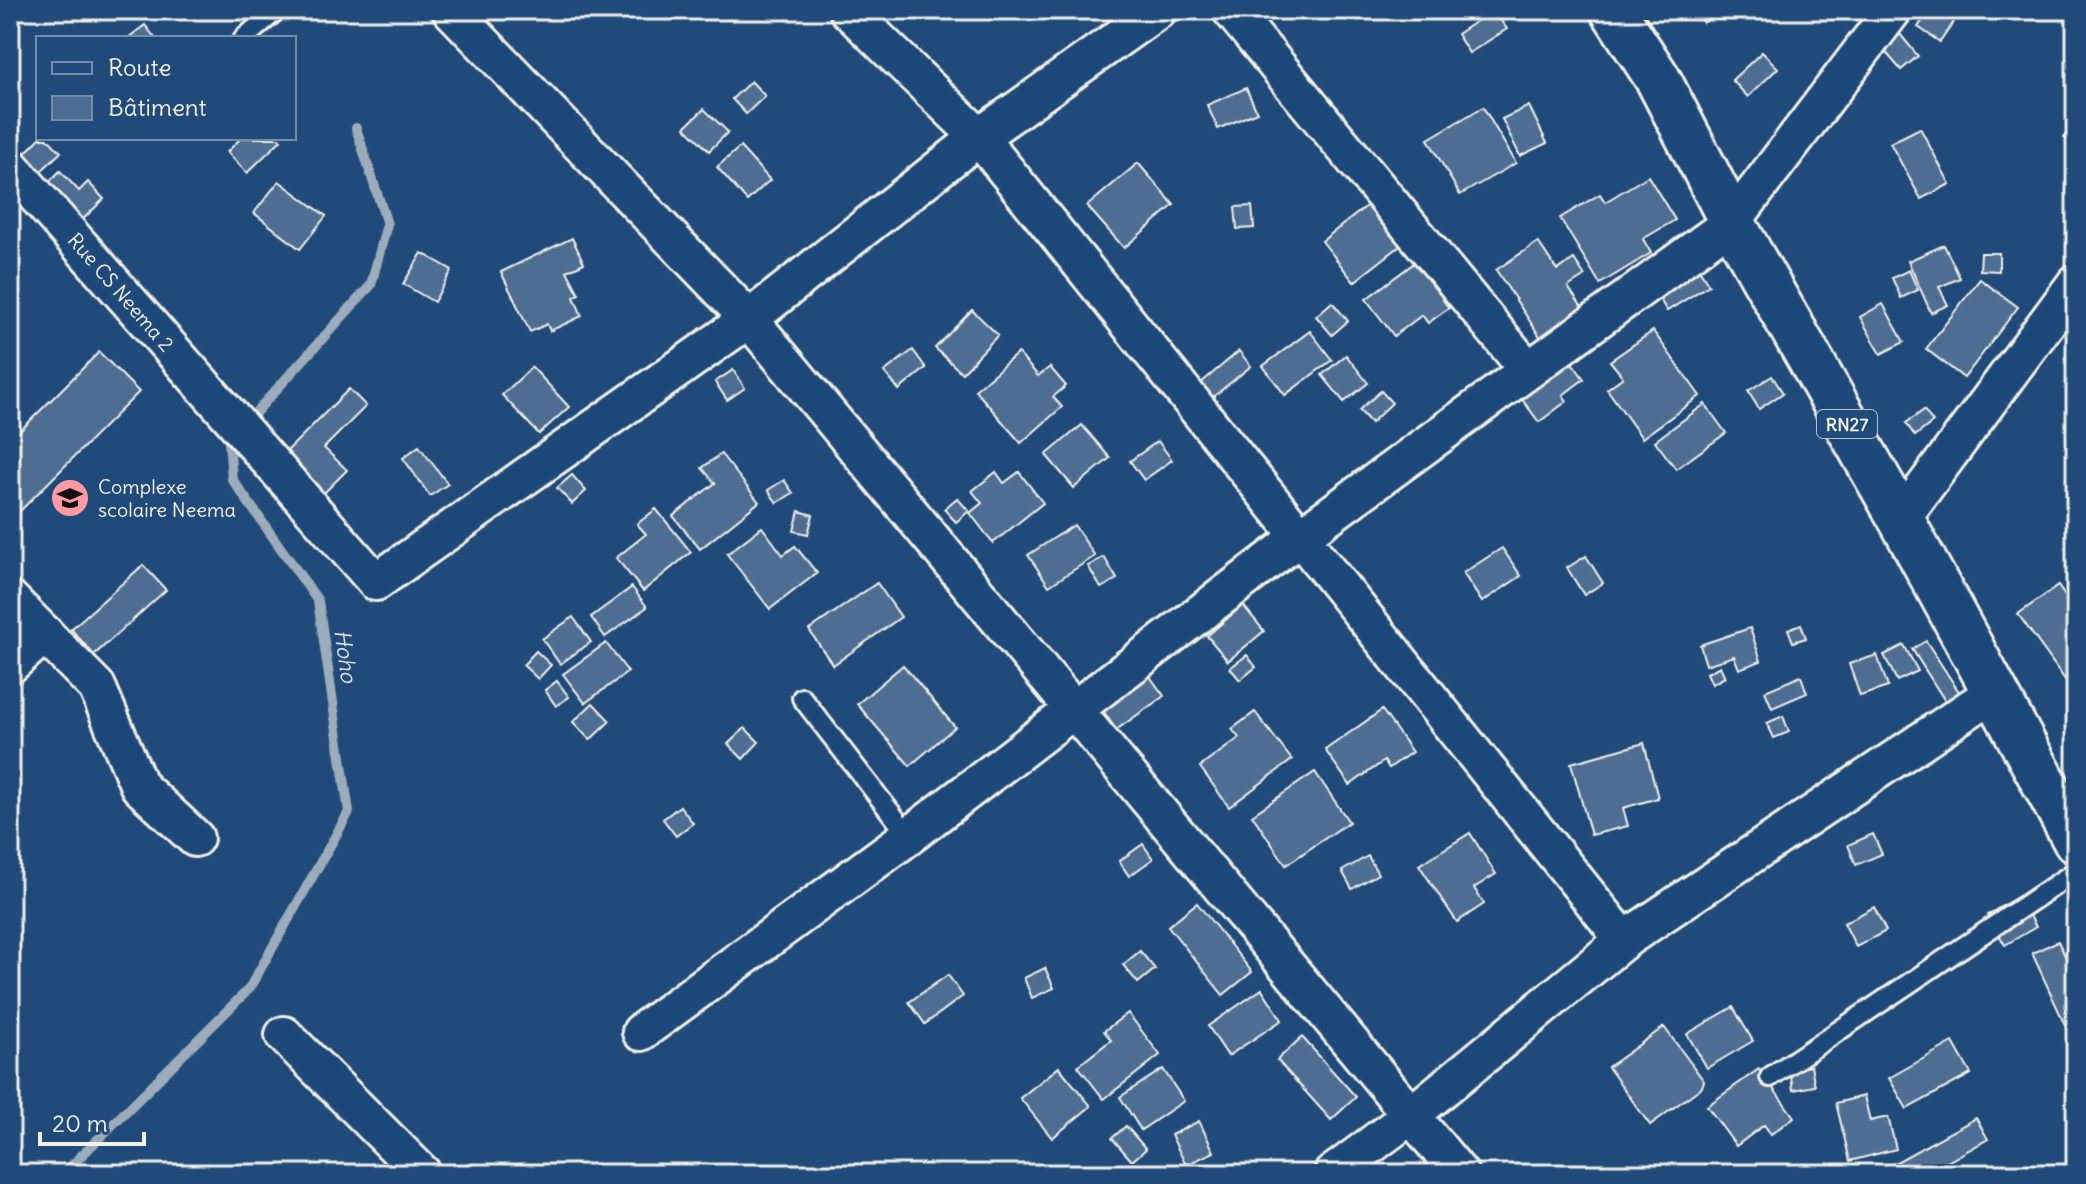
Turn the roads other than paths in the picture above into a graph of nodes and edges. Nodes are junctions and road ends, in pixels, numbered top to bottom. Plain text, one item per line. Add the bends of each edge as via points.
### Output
1 (277, 10) edge
2 (451, 10) edge
3 (848, 10) edge
4 (1158, 10) edge
5 (1231, 10) edge
6 (1613, 10) edge
7 (1893, 10) edge
8 (246, 36) edge
9 (979, 137) junction
10 (10, 166) edge
11 (1732, 222) junction
12 (2076, 283) edge
13 (749, 319) junction
14 (1528, 370) junction
15 (1901, 519) junction
16 (1301, 536) junction
17 (10, 599) edge
18 (45, 634) junction
19 (10, 665) edge
20 (1993, 693) junction
21 (802, 698) dead end
22 (1075, 707) junction
23 (909, 836) junction
24 (195, 838) dead end
25 (2075, 843) edge
26 (1624, 940) junction
27 (641, 1032) dead end
28 (284, 1035) dead end
29 (1770, 1077) dead end
30 (1410, 1116) junction
31 (423, 1174) edge
32 (1332, 1174) edge
33 (1460, 1174) edge

1 - 8 lane
2 - 13 street
3 - 9 street
4 - 9 street
5 - 14 street
6 - 11 main road, RN27 via 1658,79
7 - 11 street
9 - 13 street
9 - 16 street
10 - 13 street, Rue CS Neema 2 via 376,582
11 - 14 street
11 - 15 main road, RN27
12 - 15 street
13 - 22 street
14 - 16 street
15 - 20 main road, RN27
16 - 22 street
16 - 26 street
17 - 18 street
18 - 19 street
18 - 24 street via 97,687 139,786
20 - 25 main road, RN27
20 - 26 street
21 - 23 lane
22 - 23 street
22 - 30 street
23 - 27 street
25 - 29 lane
26 - 30 street
28 - 31 street
30 - 32 street
30 - 33 street

